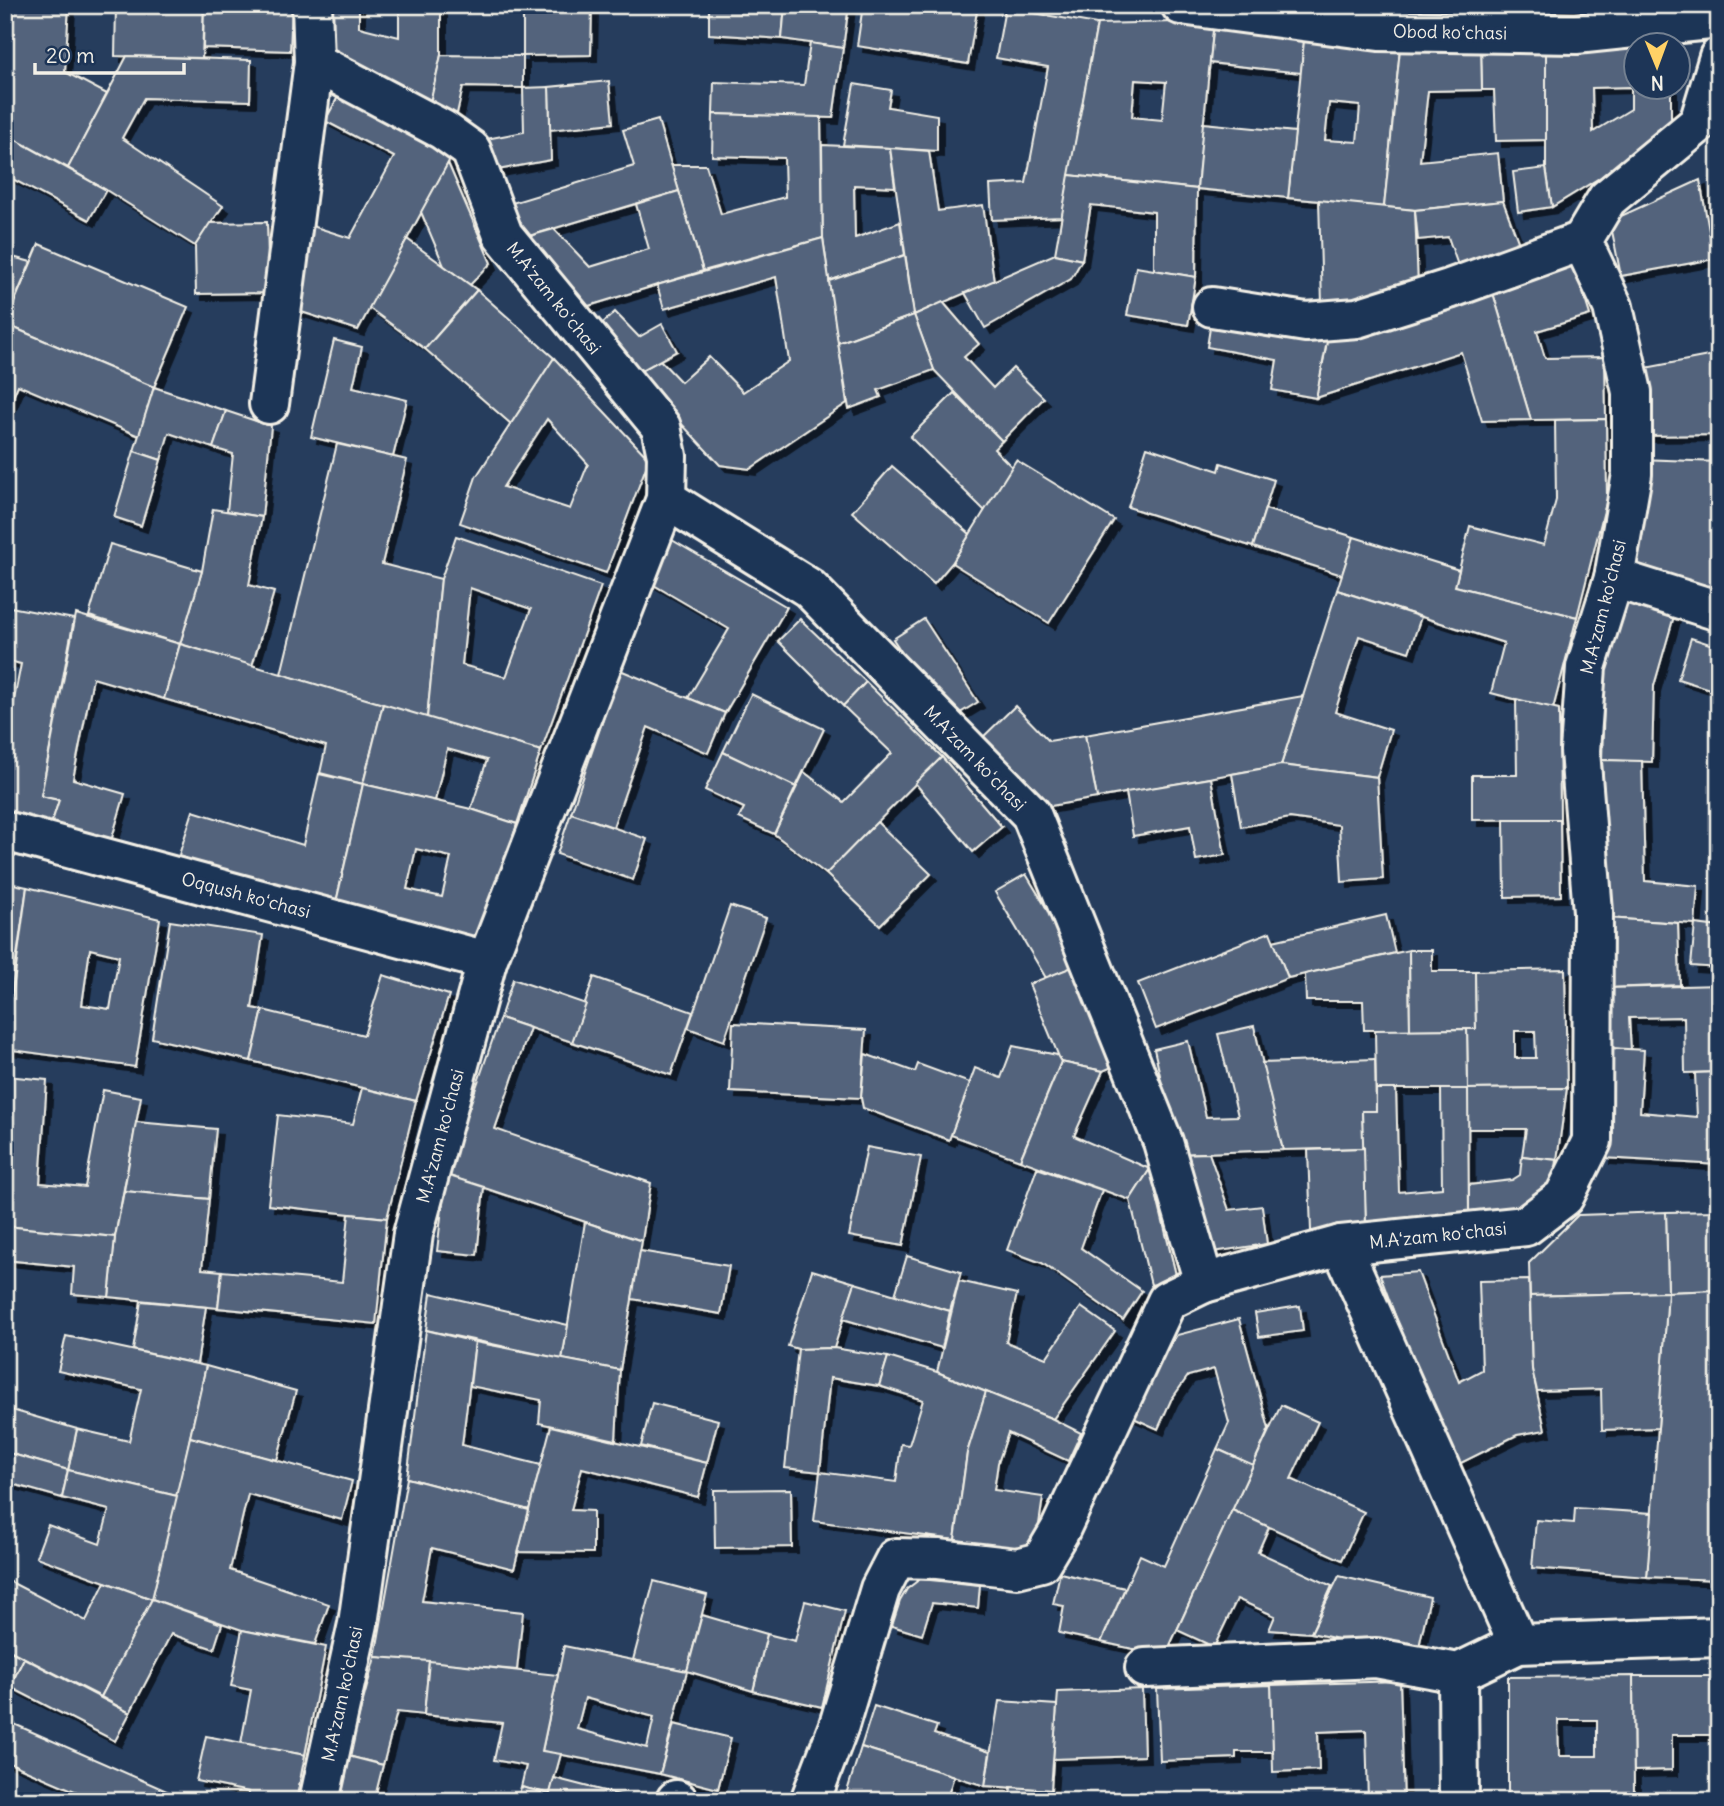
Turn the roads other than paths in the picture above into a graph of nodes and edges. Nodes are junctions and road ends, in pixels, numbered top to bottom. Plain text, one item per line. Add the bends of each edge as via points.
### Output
1 (312, 5) edge
2 (1181, 5) edge
3 (1719, 19) edge
4 (1719, 57) edge
5 (314, 62) junction
6 (1582, 241) junction
7 (1212, 307) dead end
8 (269, 404) dead end
9 (666, 499) junction
10 (1614, 578) junction
11 (1719, 611) edge
12 (5, 831) edge
13 (487, 961) junction
14 (1341, 1245) junction
15 (1204, 1283) junction
16 (1719, 1637) edge
17 (1518, 1644) junction
18 (1145, 1668) dead end
19 (1458, 1673) junction
20 (319, 1801) edge
21 (810, 1801) edge
22 (1459, 1801) edge

1 - 5 street
2 - 3 street, Obod koʻchasi via 1378,31 1576,34
4 - 6 street via 1699,123 1607,199
5 - 8 street
5 - 9 street, M.Aʻzam koʻchasi via 443,130 471,150 503,235 661,427 667,456
6 - 7 street via 1357,318 1306,322
6 - 10 street, M.Aʻzam koʻchasi via 1613,307 1632,392 1632,474
9 - 13 street, M.Aʻzam koʻchasi
9 - 15 street, M.Aʻzam koʻchasi via 809,588 1031,814 1163,1142
10 - 11 street
10 - 14 street, M.Aʻzam koʻchasi via 1586,667 1580,751 1592,912 1591,1142 1564,1197 1526,1226
12 - 13 street, Oqqush koʻchasi
13 - 20 street, M.Aʻzam koʻchasi via 414,1234 358,1624
14 - 15 street, M.Aʻzam koʻchasi
14 - 17 street
15 - 21 street via 1167,1301 1041,1562 1017,1568 896,1558 880,1589 839,1725
16 - 17 street
17 - 19 street
18 - 19 street via 1376,1658
19 - 22 street

